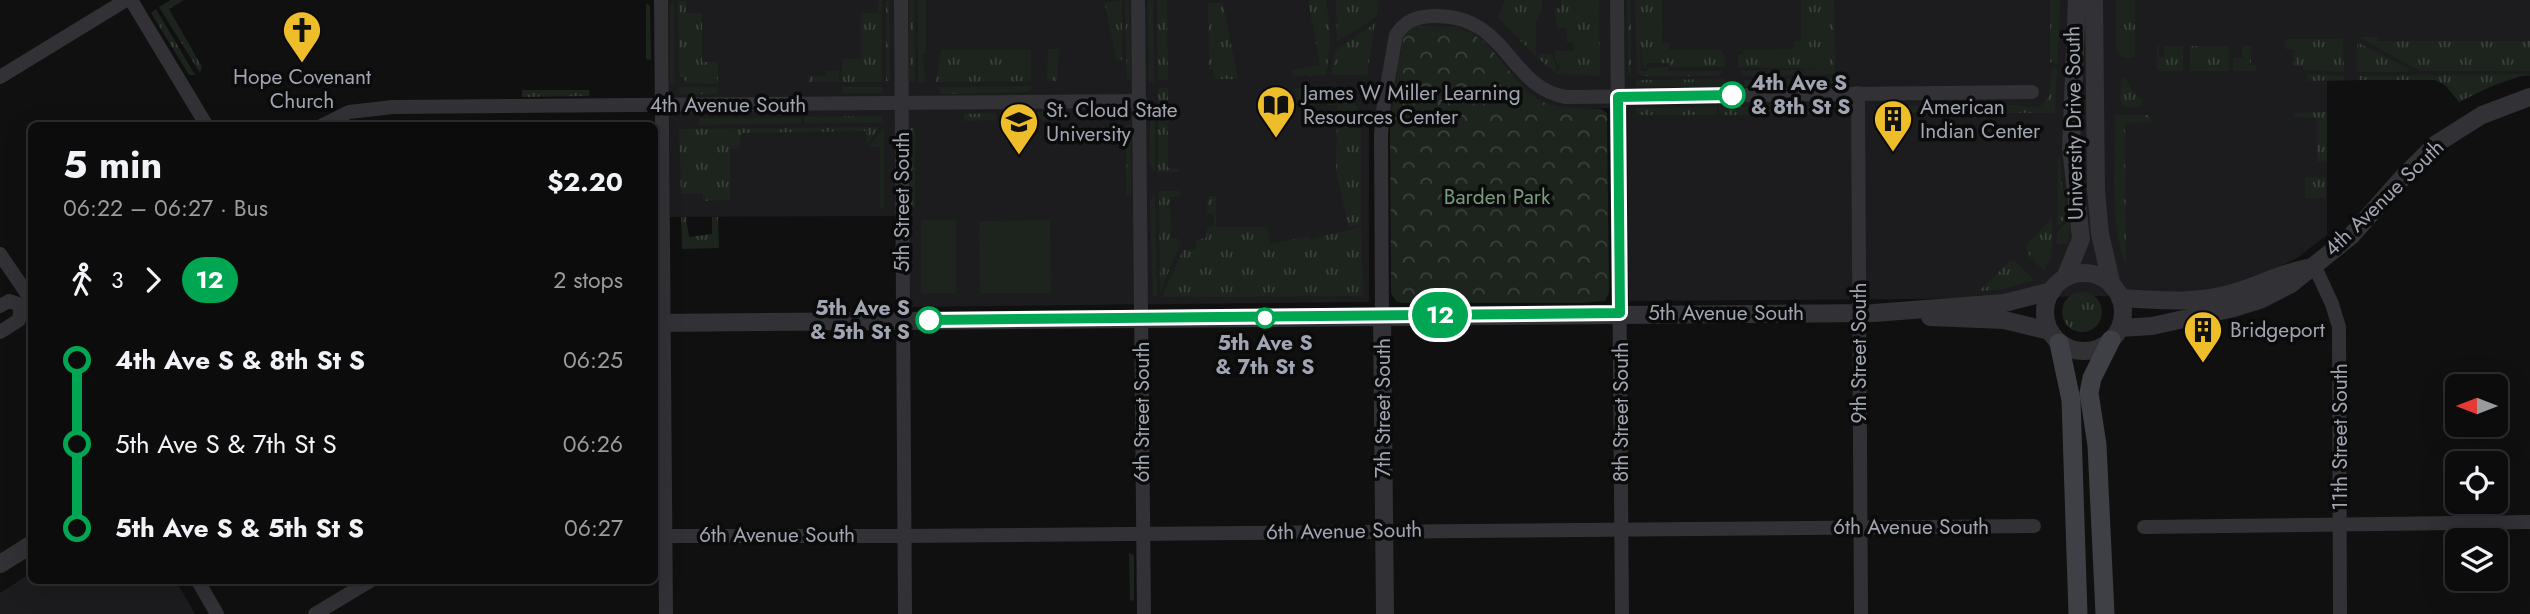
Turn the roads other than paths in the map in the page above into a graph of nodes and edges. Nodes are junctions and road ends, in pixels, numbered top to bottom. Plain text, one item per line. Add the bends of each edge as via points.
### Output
1 (126, 0) edge
2 (131, 0) edge
3 (661, 0) edge
4 (901, 0) edge
5 (1138, 0) edge
6 (1617, 0) edge
7 (2077, 0) edge
8 (2094, 0) edge
9 (0, 76) edge
10 (2032, 92) dead end
11 (1857, 93) junction
12 (1618, 97) junction
13 (2530, 97) edge
14 (1140, 102) junction
15 (902, 104) junction
16 (662, 105) junction
17 (205, 122) edge
18 (328, 122) edge
19 (0, 254) edge
20 (2312, 266) junction
21 (2058, 285) junction
22 (2116, 292) junction
23 (28, 299) edge
24 (28, 301) edge
25 (28, 303) edge
26 (0, 306) edge
27 (1620, 313) junction
28 (1866, 313) junction
29 (1382, 316) junction
30 (903, 320) junction
31 (1142, 320) junction
32 (659, 323) edge
33 (0, 332) edge
34 (2115, 334) junction
35 (2055, 337) junction
36 (2530, 522) edge
37 (2340, 523) junction
38 (2034, 526) dead end
39 (1860, 527) junction
40 (2144, 527) dead end
41 (1384, 530) junction
42 (1622, 530) junction
43 (1143, 534) junction
44 (660, 535) edge
45 (904, 536) junction
46 (28, 546) edge
47 (0, 564) edge
48 (200, 584) edge
49 (365, 584) edge
50 (217, 614) edge
51 (316, 614) edge
52 (666, 614) edge
53 (905, 614) edge
54 (1144, 614) edge
55 (1385, 614) edge
56 (1622, 614) edge
57 (1861, 614) edge
58 (2078, 614) edge
59 (2105, 614) edge
60 (2340, 614) edge

1 - 9 street
2 - 17 street
3 - 16 street
4 - 15 street, 5th Street South
5 - 14 street, 6th Street South
6 - 12 street, 8th Street South
7 - 21 street, University Drive South via 2071,148 2081,239
8 - 22 street, University Drive South via 2095,190 2100,234
10 - 11 street
11 - 12 street
11 - 28 street, 9th Street South
12 - 27 street, 8th Street South
12 - 29 street, 7th Street South via 1566,97 1542,90 1474,23 1427,16 1401,27 1381,127
13 - 20 street, 4th Avenue South via 2482,115 2436,145 2351,236
14 - 15 street, 4th Avenue South
14 - 31 street, 6th Street South
15 - 16 street, 4th Avenue South
15 - 30 street, 5th Street South
16 - 18 street, 4th Avenue South via 378,107 342,114
16 - 32 street
19 - 23 street
20 - 22 street via 2218,296 2175,301
20 - 34 street via 2291,284 2260,300
20 - 37 street, 11th Street South via 2339,327
21 - 22 street via 2077,274 2090,274 2102,278
21 - 28 street, 5th Avenue South via 2004,303
21 - 35 street via 2045,311
22 - 34 street via 2122,308
24 - 26 street
25 - 33 street via 19,320
27 - 28 street, 5th Avenue South
27 - 29 street, 5th Avenue South
27 - 42 street, 8th Street South
28 - 35 street, 5th Avenue South via 2004,320
28 - 39 street, 9th Street South
29 - 31 street, 5th Avenue South
29 - 41 street, 7th Street South
30 - 31 street, 5th Avenue South
30 - 32 street, 5th Avenue South
30 - 45 street, 5th Street South
31 - 43 street, 6th Street South
32 - 44 street
34 - 35 street via 2091,351 2069,348
34 - 59 main road via 2089,393 2099,472
35 - 58 main road via 2071,400
36 - 37 street
37 - 40 street
37 - 60 street, 11th Street South
38 - 39 street, 6th Avenue South
39 - 42 street, 6th Avenue South
39 - 57 street, 9th Street South
41 - 42 street, 6th Avenue South
41 - 43 street, 6th Avenue South
41 - 55 street, 7th Street South
42 - 56 street, 8th Street South
43 - 45 street, 6th Avenue South
43 - 54 street, 6th Street South
44 - 45 street, 6th Avenue South
44 - 52 street
45 - 53 street, 5th Street South
46 - 47 street
48 - 50 street
49 - 51 street

